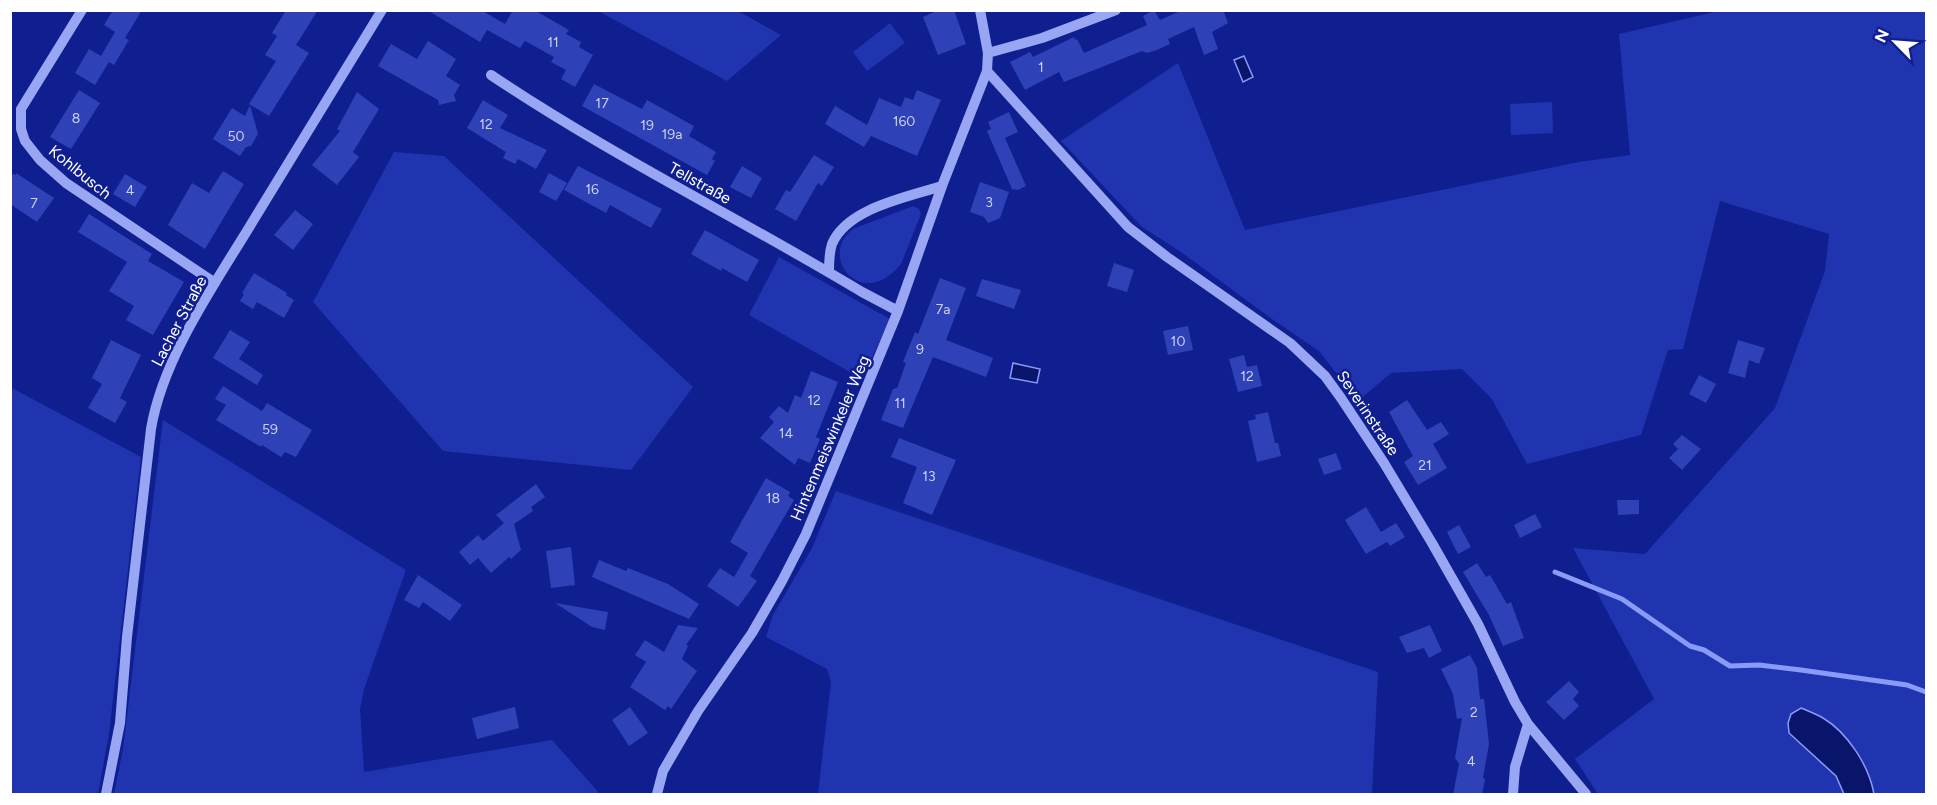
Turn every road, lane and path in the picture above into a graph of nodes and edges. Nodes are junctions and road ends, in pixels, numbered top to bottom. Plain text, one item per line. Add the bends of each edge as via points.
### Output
1 (82, 10) edge
2 (382, 10) edge
3 (980, 10) edge
4 (1116, 10) edge
5 (988, 53) junction
6 (987, 70) junction
7 (491, 75) dead end
8 (942, 186) junction
9 (829, 272) junction
10 (215, 283) junction
11 (898, 311) junction
12 (1528, 724) junction
13 (106, 795) edge
14 (657, 795) edge
15 (1513, 795) edge
16 (1586, 795) edge

1 - 10 street, Kohlbusch via 21,109 25,141 66,183
2 - 10 street, Lacher Straße
3 - 5 street, Hintenmeiswinkeler Weg
4 - 5 street
5 - 6 street, Hintenmeiswinkeler Weg
6 - 8 street, Hintenmeiswinkeler Weg
6 - 12 street, Severinstraße via 1128,227 1290,343 1325,376 1432,543
7 - 9 street, Tellstraße via 624,158
8 - 9 street via 850,221 832,244
8 - 11 street, Hintenmeiswinkeler Weg
9 - 11 street, Tellstraße
10 - 13 street, Lacher Straße via 171,363 154,410 120,723
11 - 14 street, Hintenmeiswinkeler Weg via 795,558 752,633 674,752 663,771
12 - 15 street via 1515,767
12 - 16 street, Severinstraße

